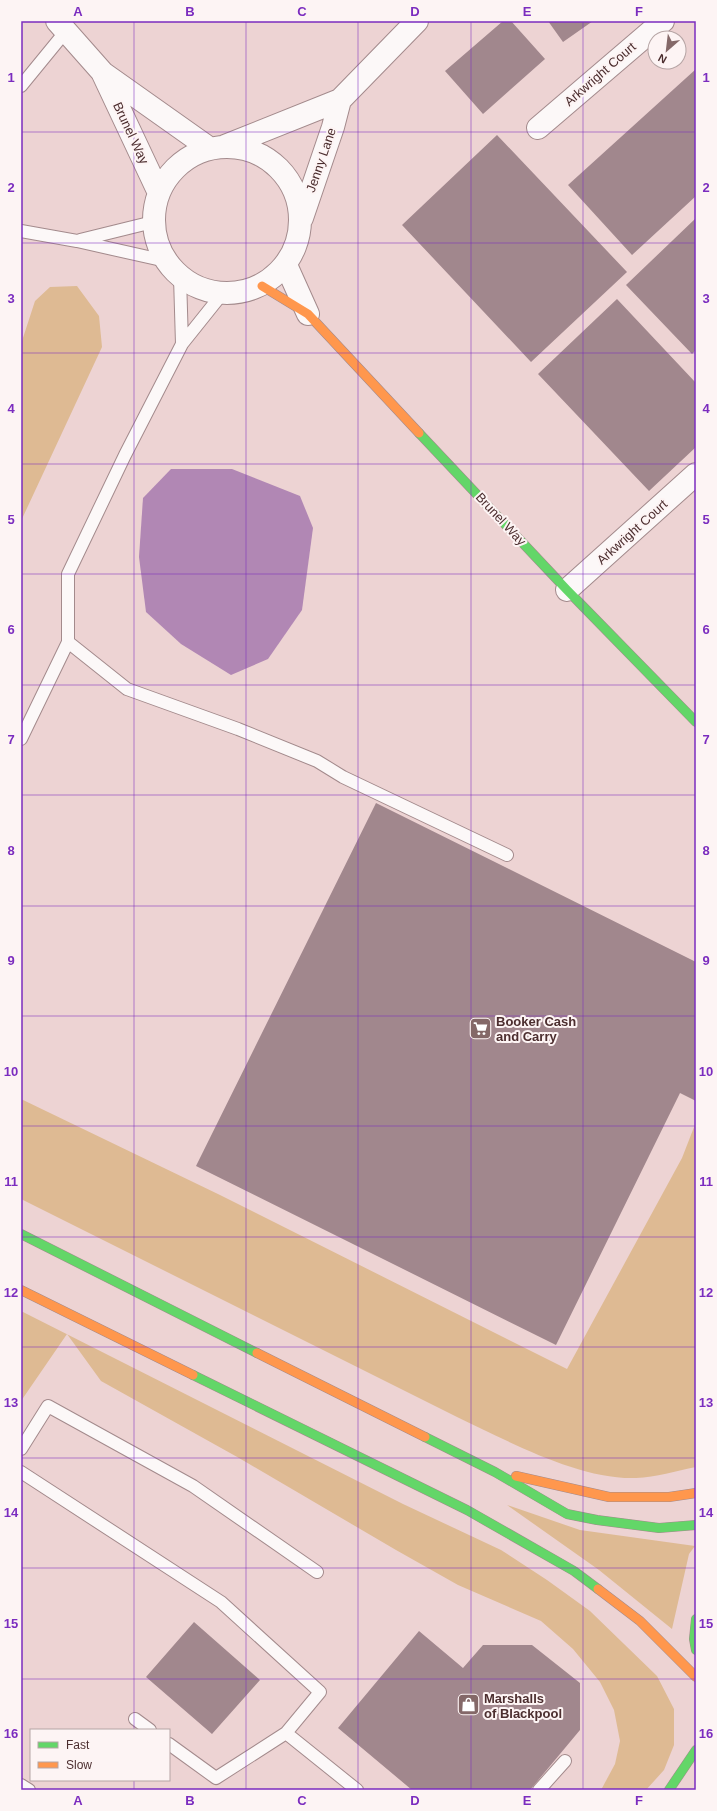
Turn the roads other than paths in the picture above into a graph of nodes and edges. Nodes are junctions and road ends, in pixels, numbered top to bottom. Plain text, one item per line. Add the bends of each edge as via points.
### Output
1 (417, 21) edge
2 (663, 21) edge
3 (62, 26) edge
4 (103, 73) junction
5 (21, 86) edge
6 (340, 100) junction
7 (538, 128) dead end
8 (216, 148) junction
9 (159, 192) junction
10 (301, 220) junction
11 (153, 222) junction
12 (21, 231) edge
13 (77, 241) junction
14 (286, 265) junction
15 (173, 269) junction
16 (262, 286) junction
17 (222, 294) junction
18 (308, 314) junction
19 (182, 344) junction
20 (696, 474) edge
21 (567, 590) junction
22 (68, 642) junction
23 (696, 722) edge
24 (21, 739) edge
25 (507, 855) dead end
26 (21, 1234) edge
27 (21, 1290) edge
28 (21, 1449) edge
29 (21, 1472) edge
30 (495, 1472) junction
31 (696, 1493) edge
32 (696, 1525) edge
33 (317, 1572) dead end
34 (696, 1619) edge
35 (696, 1650) edge
36 (696, 1677) edge
37 (135, 1719) dead end
38 (149, 1729) edge
39 (286, 1733) junction
40 (170, 1745) edge
41 (696, 1750) edge
42 (564, 1761) dead end
43 (21, 1785) edge
44 (29, 1790) edge
45 (356, 1790) edge
46 (539, 1790) edge
47 (669, 1790) edge

1 - 6 street, Jenny Lane
2 - 7 street, Arkwright Court
3 - 4 street, Brunel Way
3 - 5 lane
4 - 8 street, Brunel Way
4 - 9 street, Brunel Way
6 - 8 street, Jenny Lane
6 - 10 street, Jenny Lane
8 - 9 street, Jenny Lane via 188,158 170,173
8 - 10 street via 247,149 269,159 286,176 297,197
9 - 11 street, Jenny Lane
10 - 14 street via 297,244
11 - 13 lane
11 - 15 street, Jenny Lane via 157,242
12 - 13 lane
13 - 15 lane
14 - 16 street
14 - 18 street, Brunel Way
15 - 17 street via 200,289
15 - 19 lane
16 - 17 street
16 - 18 main road, Brunel Way
17 - 19 lane
18 - 21 main road, Brunel Way
19 - 22 lane via 125,454 68,574
20 - 21 street, Arkwright Court
21 - 23 main road, Brunel Way
22 - 24 lane
22 - 25 lane via 127,689 317,761 344,777
26 - 30 main road
27 - 36 main road via 467,1510 574,1571 640,1621
28 - 33 lane via 48,1406 193,1486
29 - 39 lane via 221,1602 320,1692
30 - 31 main road via 609,1497 669,1497
30 - 32 main road via 567,1514 659,1528
34 - 35 main road
37 - 38 lane
39 - 40 lane via 216,1778
39 - 45 lane
41 - 47 main road
42 - 46 lane
43 - 44 lane

